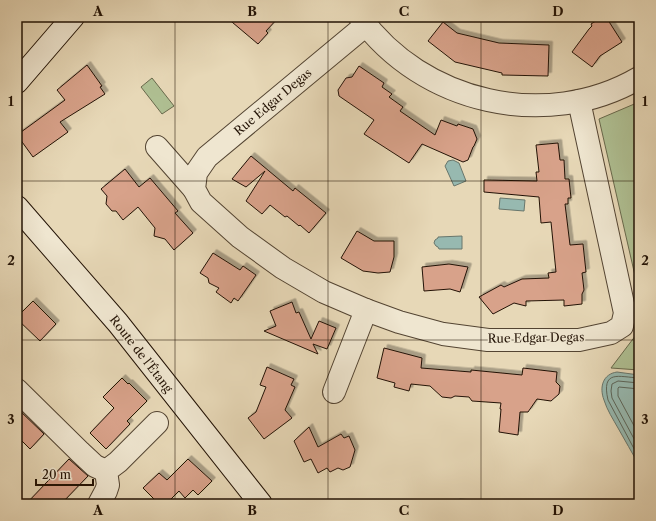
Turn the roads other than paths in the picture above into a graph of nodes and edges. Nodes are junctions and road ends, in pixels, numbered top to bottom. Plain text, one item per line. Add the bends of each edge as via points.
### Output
1 (73, 17) edge
2 (363, 21) edge
3 (639, 78) edge
4 (17, 82) edge
5 (579, 101) junction
6 (157, 147) dead end
7 (194, 189) junction
8 (17, 208) edge
9 (366, 310) junction
10 (17, 390) edge
11 (334, 392) dead end
12 (157, 423) dead end
13 (106, 471) junction
14 (99, 504) edge
15 (261, 504) edge

1 - 4 street
2 - 5 street via 381,42 403,61 431,80 456,91 511,104 544,105
2 - 7 street, Rue Edgar Degas via 207,157 196,173
3 - 5 street via 611,91
5 - 9 street, Rue Edgar Degas via 626,313 622,326 611,333 579,340 488,340 443,334
6 - 7 street, Rue Edgar Degas
7 - 9 street, Rue Edgar Degas via 201,202 240,238 324,292
8 - 15 street, Route de l'Étang via 118,323
9 - 11 street
10 - 13 street via 95,466
12 - 13 street
13 - 14 street via 108,485

